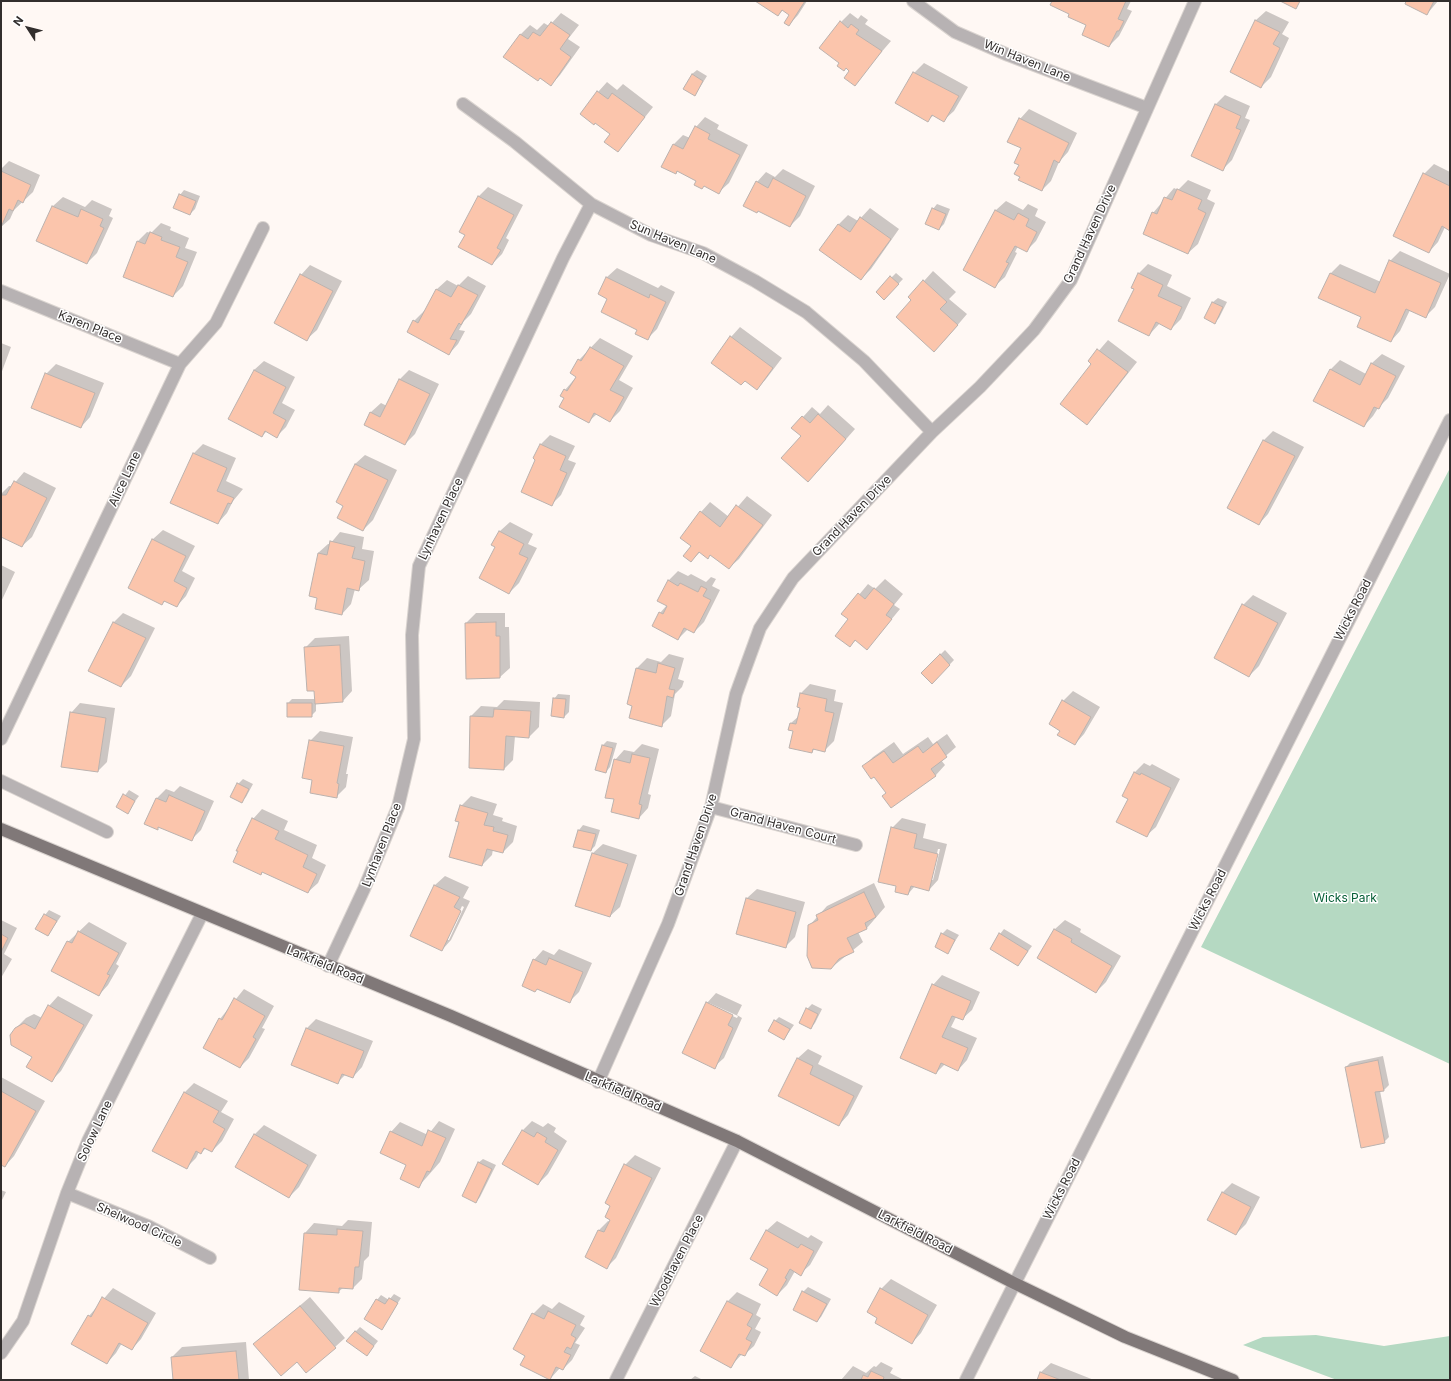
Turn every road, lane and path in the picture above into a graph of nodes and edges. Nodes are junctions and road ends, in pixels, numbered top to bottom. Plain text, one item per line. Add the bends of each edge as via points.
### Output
1 (913, 1) edge
2 (1195, 1) edge
3 (463, 104) dead end
4 (1148, 108) junction
5 (591, 204) junction
6 (263, 228) dead end
7 (1, 291) edge
8 (180, 364) junction
9 (1450, 420) edge
10 (932, 432) junction
11 (1, 739) edge
12 (1, 781) edge
13 (711, 807) junction
14 (1, 829) edge
15 (107, 832) dead end
16 (856, 845) dead end
17 (202, 914) junction
18 (328, 966) junction
19 (598, 1082) junction
20 (737, 1141) junction
21 (67, 1193) junction
22 (210, 1258) dead end
23 (1014, 1283) junction
24 (1, 1354) edge
25 (616, 1380) edge
26 (966, 1380) edge
27 (1233, 1380) edge

1 - 4 street, Win Haven Lane via 955,32
2 - 4 street, Grand Haven Drive
3 - 5 street, Sun Haven Lane via 515,142
4 - 10 street, Grand Haven Drive via 1071,280 1034,330 980,387
5 - 10 street, Sun Haven Lane via 651,235 703,253 806,312 864,361
5 - 18 street, Lynhaven Place via 563,258 419,566 412,635 414,739 398,807
6 - 8 street, Alice Lane via 216,323
7 - 8 street, Karen Place
8 - 11 street, Alice Lane
9 - 23 street, Wicks Road
10 - 13 street, Grand Haven Drive via 793,578 760,628 736,694
12 - 15 street
13 - 16 street, Grand Haven Court
13 - 19 street, Grand Haven Drive via 668,924
14 - 17 main road, Larkfield Road
17 - 18 main road, Larkfield Road
17 - 21 street, Solow Lane via 88,1141
18 - 19 main road, Larkfield Road via 451,1016
19 - 20 main road, Larkfield Road
20 - 23 main road, Larkfield Road
20 - 25 street, Woodhaven Place
21 - 22 street, Shelwood Circle via 148,1226
21 - 24 street, Solow Lane via 23,1321
23 - 26 street, Wicks Road
23 - 27 main road, Larkfield Road via 1125,1337

